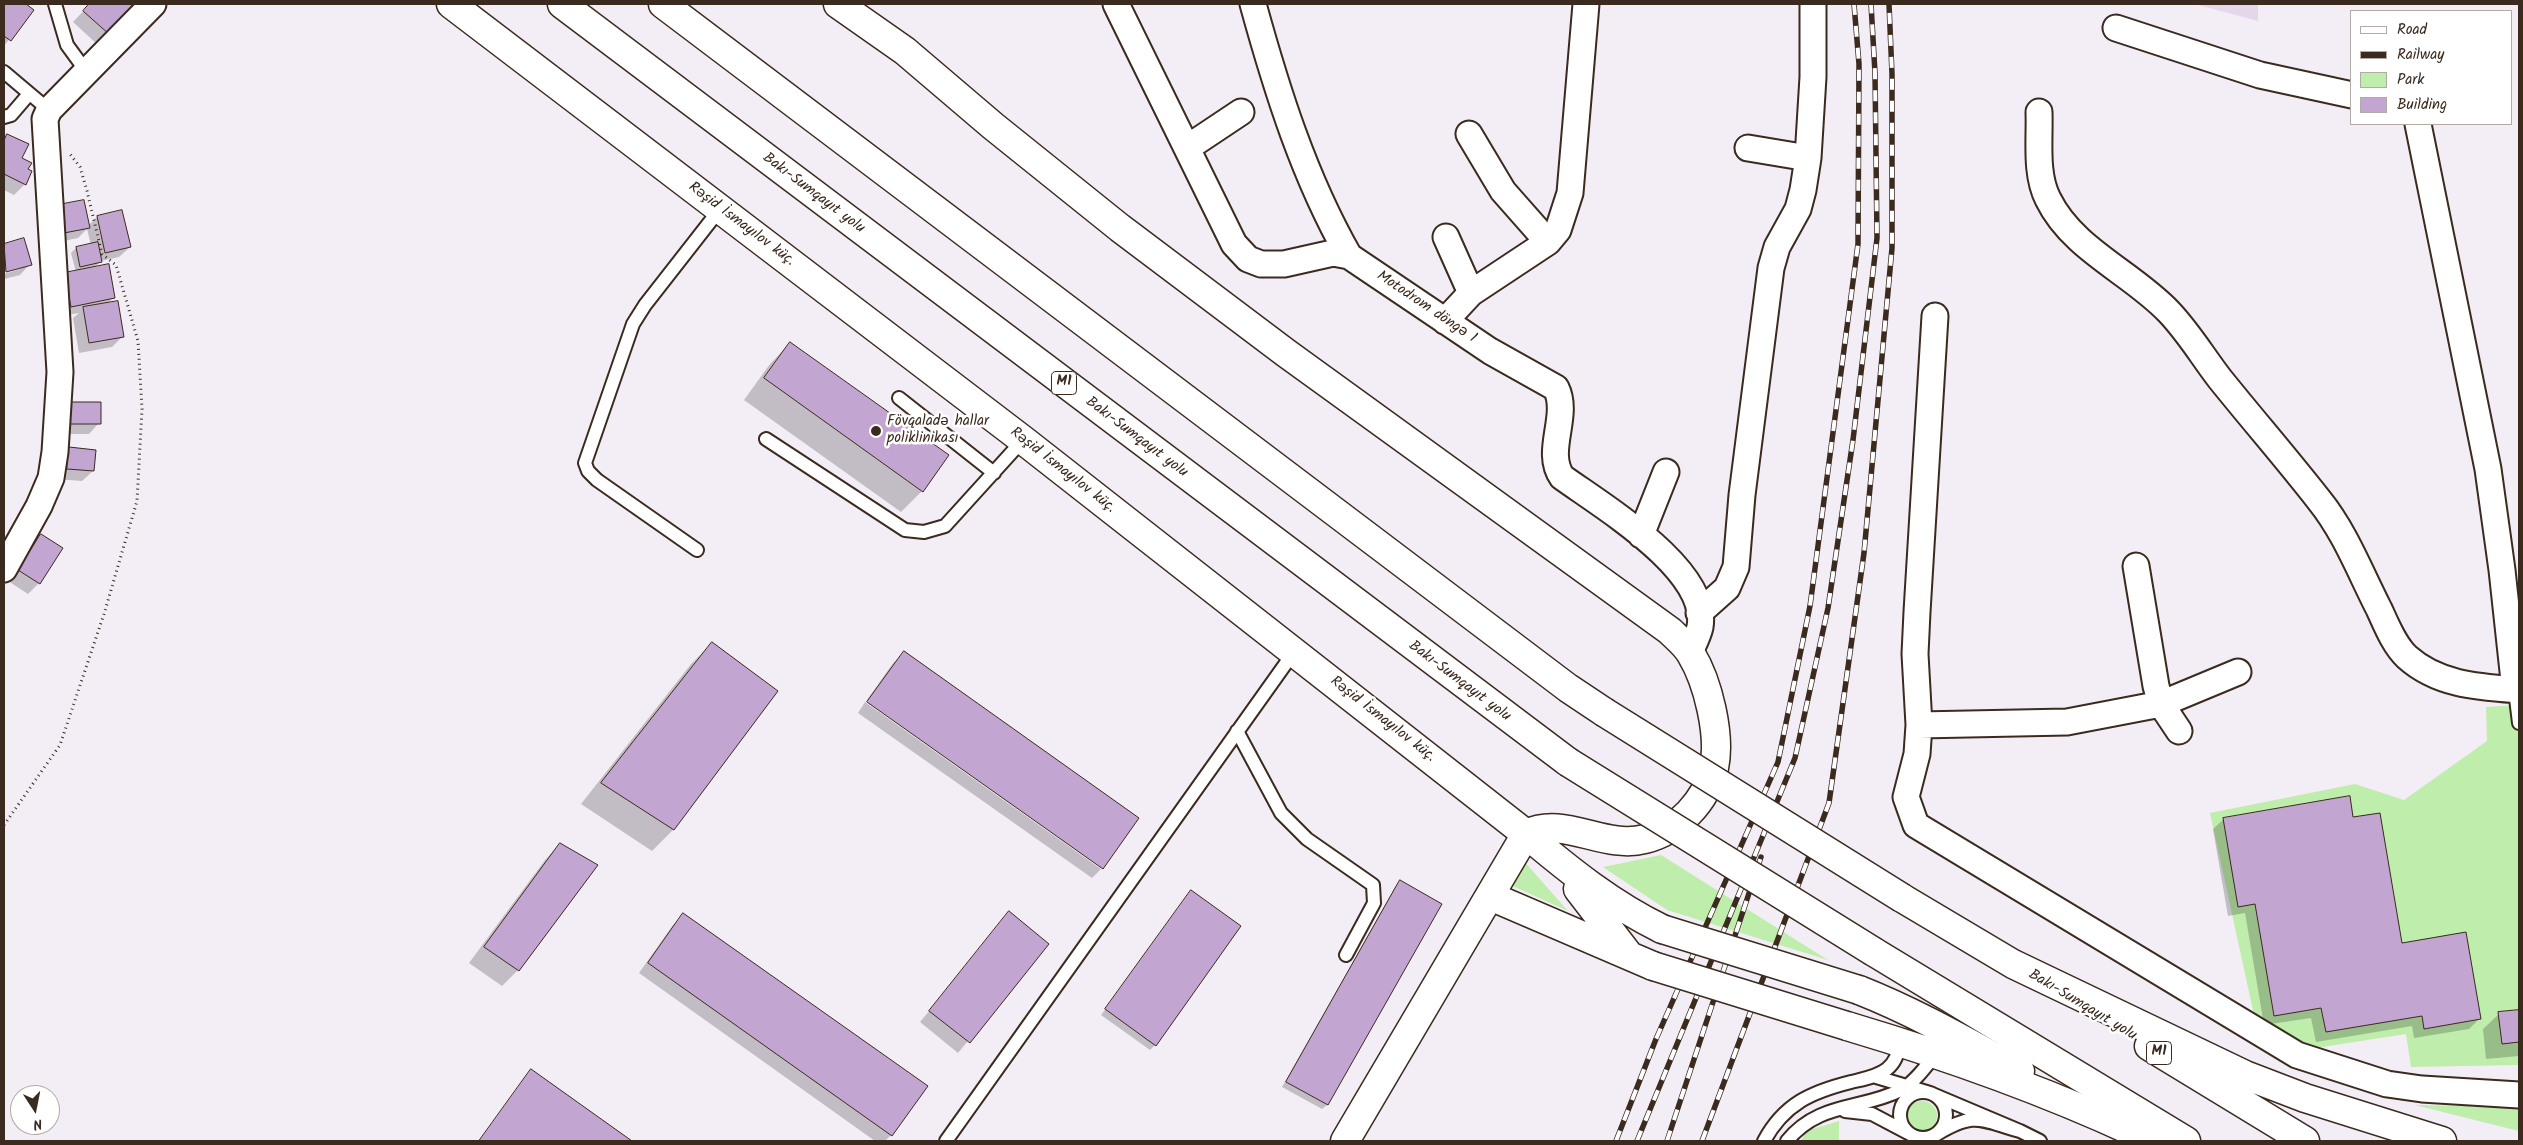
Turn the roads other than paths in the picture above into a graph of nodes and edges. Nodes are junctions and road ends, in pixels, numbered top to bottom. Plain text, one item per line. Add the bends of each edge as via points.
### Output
1 (56, 4) edge
2 (153, 4) edge
3 (451, 4) edge
4 (562, 4) edge
5 (663, 4) edge
6 (838, 4) edge
7 (1116, 4) edge
8 (1253, 4) edge
9 (1586, 4) edge
10 (1813, 4) edge
11 (2116, 28) dead end
12 (86, 71) junction
13 (4, 72) edge
14 (29, 94) junction
15 (2350, 95) edge
16 (49, 110) junction
17 (1241, 112) dead end
18 (2039, 112) dead end
19 (4, 117) edge
20 (2418, 125) edge
21 (1469, 134) dead end
22 (1187, 148) junction
23 (1748, 148) dead end
24 (1808, 158) junction
25 (720, 209) junction
26 (1446, 237) dead end
27 (1548, 242) junction
28 (1349, 256) junction
29 (1472, 293) junction
30 (1935, 316) dead end
31 (1445, 321) junction
32 (900, 398) dead end
33 (766, 440) dead end
34 (1022, 440) junction
35 (1666, 472) dead end
36 (994, 473) junction
37 (1641, 536) junction
38 (697, 550) dead end
39 (2136, 566) dead end
40 (4, 569) edge
41 (1699, 613) junction
42 (1294, 652) junction
43 (1690, 652) junction
44 (2238, 672) dead end
45 (2517, 690) edge
46 (2161, 704) junction
47 (2519, 723) edge
48 (1919, 725) junction
49 (1237, 730) junction
50 (2179, 731) dead end
51 (1526, 834) junction
52 (1557, 862) junction
53 (1490, 896) junction
54 (1346, 955) dead end
55 (1642, 961) junction
56 (2013, 964) junction
57 (1901, 1042) junction
58 (1936, 1054) junction
59 (1874, 1076) junction
60 (1908, 1085) junction
61 (1930, 1092) junction
62 (2519, 1095) edge
63 (1825, 1112) junction
64 (2107, 1119) junction
65 (2020, 1131) junction
66 (1908, 1133) junction
67 (1937, 1134) junction
68 (946, 1141) edge
69 (1345, 1141) edge
70 (1764, 1141) edge
71 (1787, 1141) edge
72 (2040, 1141) edge
73 (2152, 1141) edge
74 (2186, 1141) edge
75 (2305, 1141) edge
76 (2442, 1141) edge

1 - 12 lane via 67,45
2 - 12 street
3 - 25 main road, Rəşid İsmayılov küç.
4 - 74 main road, Bakı-Sumqayıt yolu / M1, bridge via 1568,762
5 - 56 main road, bridge via 1568,688
6 - 43 main road via 905,51 1128,234 1286,353 1670,631
7 - 22 street
8 - 28 street via 1302,161
9 - 27 street via 1570,194 1558,230
10 - 24 street
11 - 15 street via 2260,75
12 - 16 street
13 - 14 lane
14 - 16 lane
14 - 19 lane via 12,115
16 - 40 street via 45,119 45,146 60,372 55,452 51,478 39,506
17 - 22 street
18 - 45 street via 2041,178 2047,198 2068,231 2168,311 2188,334 2339,529 2404,655 2423,670 2445,680
20 - 45 street via 2488,469
21 - 27 street via 1503,191
22 - 28 street via 1234,244 1248,259 1261,264 1284,264 1321,254
23 - 24 street
24 - 41 street via 1798,209 1777,247 1771,268 1736,567 1727,588
25 - 34 main road, Rəşid İsmayılov küç.
25 - 38 lane via 633,324 585,462 597,480
26 - 29 street
27 - 29 street
28 - 31 street, Motodrom döngə 1
29 - 31 street
30 - 48 street via 1916,637
31 - 37 street, Motodrom döngə 1 via 1556,388 1561,410 1556,468 1562,477
32 - 36 lane
33 - 36 lane via 905,530 924,532 946,526
34 - 36 lane
34 - 42 main road, Rəşid İsmayılov küç.
35 - 37 street
37 - 41 street, Motodrom döngə 1 via 1680,571 1697,600
39 - 46 street
41 - 43 street, Motodrom döngə 1 via 1700,627
42 - 49 lane
42 - 51 main road, Rəşid İsmayılov küç.
43 - 51 main road via 1703,679 1712,712 1715,748 1714,768 1705,791 1692,809 1678,824 1646,839 1628,842 1604,840 1551,827 1538,828
44 - 46 street
45 - 47 lane
46 - 48 street via 2045,724
46 - 50 street
48 - 62 street via 1917,754 1906,797 1916,825 2297,1055 2387,1084
49 - 54 lane via 1281,813 1307,839 1373,884 1374,903
49 - 68 lane
51 - 52 main road, Rəşid İsmayılov küç.
51 - 53 main road
52 - 55 main road
52 - 64 main road, bridge via 1607,899 1662,928 1893,1003
53 - 55 main road
53 - 69 main road
55 - 57 main road, bridge
56 - 75 main road, Bakı-Sumqayıt yolu / M1
56 - 76 main road via 2245,1075 2305,1098
57 - 58 main road
57 - 59 lane via 1895,1061 1887,1070
58 - 60 lane
58 - 64 main road
59 - 60 lane
59 - 70 lane via 1802,1098 1773,1124
60 - 61 lane
60 - 63 lane via 1886,1095
61 - 65 lane
61 - 66 lane via 1914,1094 1903,1104 1899,1114
61 - 67 lane via 1946,1106 1944,1126
63 - 66 lane via 1865,1113
63 - 71 lane via 1807,1122
64 - 73 main road
65 - 67 lane via 1969,1118
65 - 72 lane
66 - 67 lane via 1922,1138

